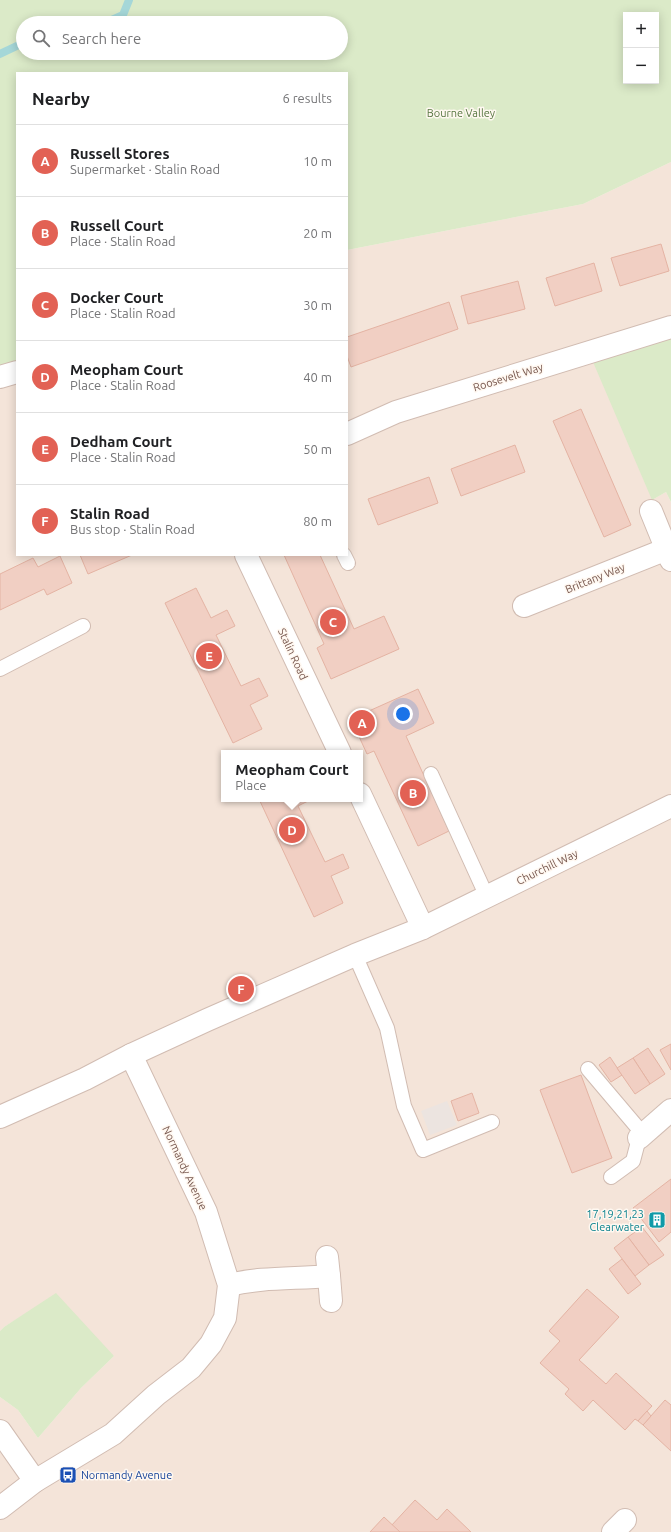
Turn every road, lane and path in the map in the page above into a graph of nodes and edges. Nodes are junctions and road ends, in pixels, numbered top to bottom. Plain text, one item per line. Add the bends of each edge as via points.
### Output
1 (671, 327) edge
2 (16, 372) edge
3 (0, 378) edge
4 (348, 434) edge
5 (651, 511) dead end
6 (669, 555) edge
7 (246, 556) edge
8 (524, 606) dead end
9 (83, 626) dead end
10 (0, 669) edge
11 (339, 750) edge
12 (431, 774) dead end
13 (363, 800) edge
14 (671, 806) edge
15 (487, 897) junction
16 (423, 928) junction
17 (355, 955) junction
18 (131, 1055) junction
19 (588, 1069) dead end
20 (671, 1111) edge
21 (0, 1117) edge
22 (492, 1122) dead end
23 (641, 1136) junction
24 (611, 1177) dead end
25 (229, 1285) junction
26 (331, 1302) dead end
27 (0, 1431) edge
28 (35, 1481) junction
29 (0, 1508) edge

1 - 4 street, Roosevelt Way via 396,412
2 - 3 street
5 - 6 street, Brittany Way
6 - 8 street, Brittany Way
7 - 11 street, Stalin Road
9 - 10 lane
12 - 15 lane
13 - 16 street
14 - 15 street, Churchill Way
15 - 16 street, Churchill Way
16 - 17 street
17 - 18 street
17 - 22 lane via 387,1028 404,1106 423,1150
18 - 21 street via 86,1080
18 - 25 street, Normandy Avenue via 206,1212
19 - 23 lane
20 - 23 street
23 - 24 lane via 633,1161
25 - 26 street via 328,1267
25 - 28 street, Normandy Avenue via 225,1318 211,1344 191,1368 113,1434
27 - 28 street
28 - 29 street, Normandy Avenue

